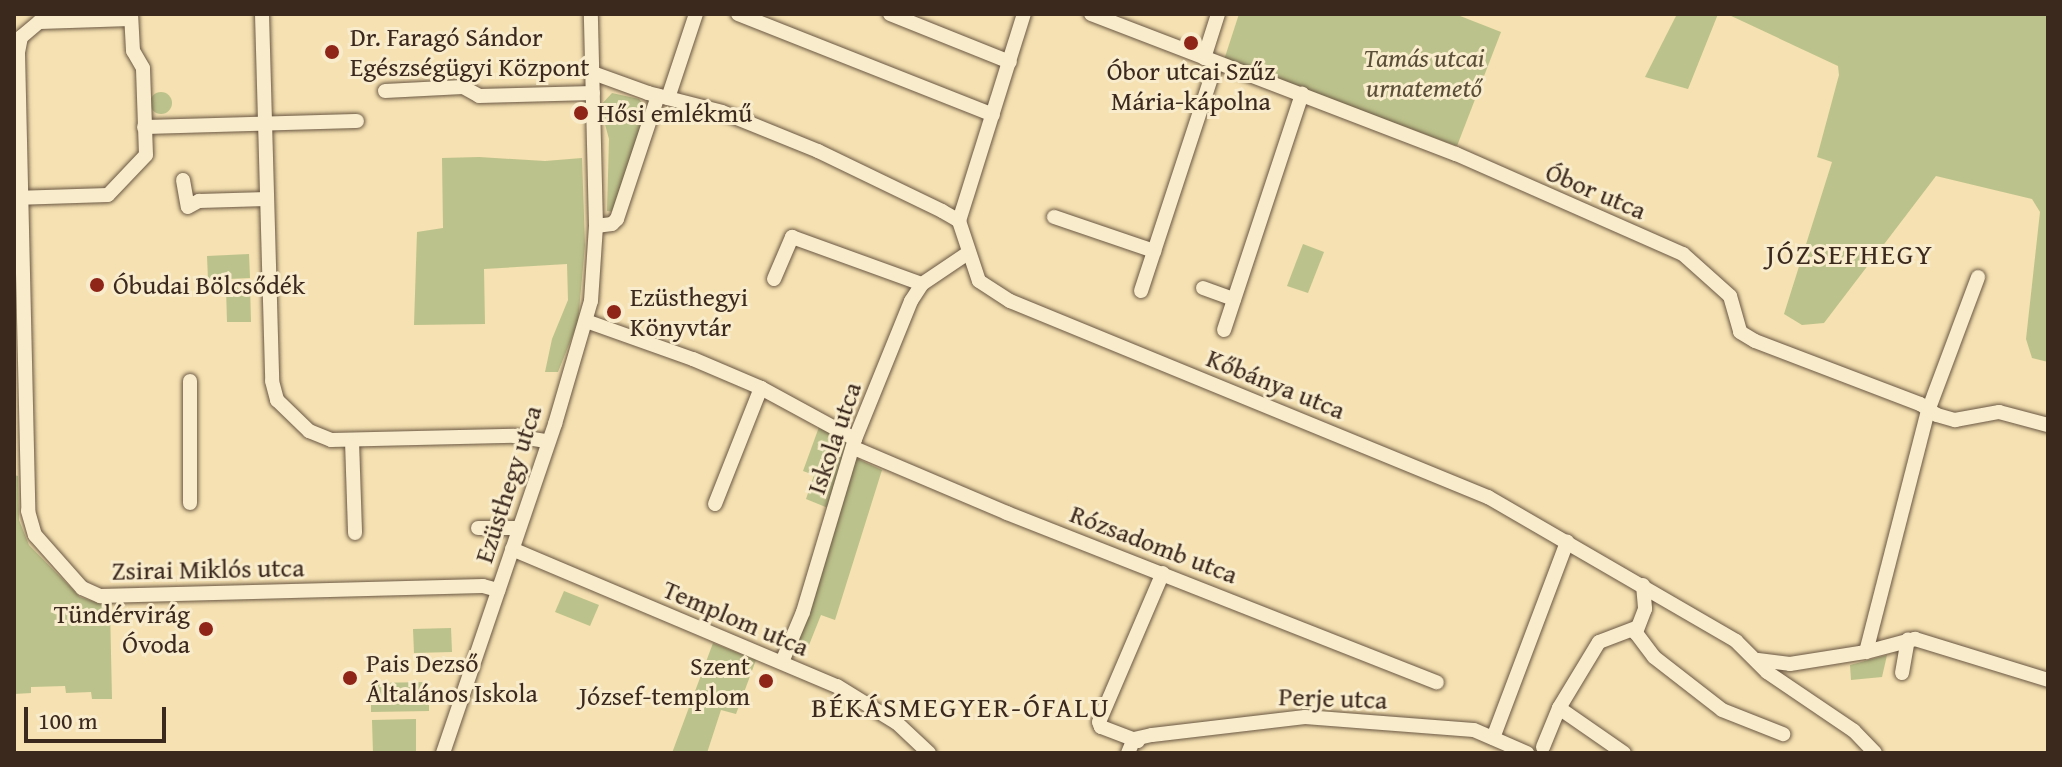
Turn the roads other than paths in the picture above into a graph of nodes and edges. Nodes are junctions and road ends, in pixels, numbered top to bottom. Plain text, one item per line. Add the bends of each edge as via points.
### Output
1 (262, 14) edge
2 (591, 14) edge
3 (696, 14) edge
4 (738, 14) edge
5 (890, 14) edge
6 (1024, 14) edge
7 (1091, 14) edge
8 (1218, 14) edge
9 (131, 16) edge
10 (39, 18) edge
11 (1210, 60) junction
12 (1010, 62) junction
13 (593, 73) junction
14 (385, 91) dead end
15 (593, 93) junction
16 (1302, 94) junction
17 (663, 97) junction
18 (993, 115) junction
19 (357, 121) dead end
20 (265, 124) junction
21 (144, 127) junction
22 (183, 180) dead end
23 (267, 199) junction
24 (20, 200) edge
25 (1054, 217) dead end
26 (959, 221) junction
27 (596, 226) junction
28 (1154, 251) junction
29 (968, 253) junction
30 (1978, 277) dead end
31 (774, 279) dead end
32 (922, 284) junction
33 (1203, 288) dead end
34 (1141, 291) dead end
35 (1234, 299) junction
36 (586, 321) junction
37 (1224, 330) dead end
38 (190, 381) dead end
39 (761, 388) junction
40 (1928, 411) junction
41 (2048, 425) edge
42 (352, 441) junction
43 (547, 441) junction
44 (21, 443) edge
45 (855, 443) junction
46 (190, 503) dead end
47 (715, 504) dead end
48 (478, 528) dead end
49 (519, 528) junction
50 (355, 533) dead end
51 (1567, 542) junction
52 (512, 549) junction
53 (1163, 573) junction
54 (1643, 585) junction
55 (498, 590) junction
56 (1636, 628) junction
57 (1908, 640) junction
58 (1866, 652) junction
59 (1758, 660) junction
60 (782, 662) junction
61 (1902, 673) dead end
62 (2048, 680) edge
63 (1437, 682) dead end
64 (1559, 708) junction
65 (1783, 734) dead end
66 (1493, 738) junction
67 (1133, 745) edge
68 (911, 746) edge
69 (1543, 747) dead end
70 (443, 753) edge
71 (929, 753) edge
72 (1527, 753) edge
73 (1624, 753) edge
74 (1875, 753) edge

1 - 20 street
2 - 13 street, Ezüsthegy utca
3 - 17 street
4 - 18 street
5 - 12 street
6 - 12 street
7 - 11 street, Óbor utca
8 - 11 street
9 - 10 street
9 - 21 street via 133,51 143,68
10 - 24 street, Zsirai Miklós utca via 18,45
11 - 16 street, Óbor utca
11 - 28 street
12 - 18 street
13 - 15 street, Ezüsthegy utca
13 - 17 street
14 - 15 street via 463,87 479,96
15 - 27 street, Ezüsthegy utca
16 - 35 street
16 - 40 street, Óbor utca via 1456,154 1683,254 1730,296 1745,337
17 - 26 street via 722,112 818,151
17 - 27 street via 617,219
18 - 26 street
19 - 20 street
20 - 21 street
20 - 23 street
21 - 24 street via 146,155 108,195
22 - 23 street via 188,207 199,201
23 - 42 street via 275,395 314,434
24 - 44 street, Zsirai Miklós utca
25 - 28 street
26 - 29 street, Kőbánya utca
27 - 36 street, Ezüsthegy utca
28 - 34 street
29 - 32 street, Iskola utca
29 - 51 street, Kőbánya utca via 979,281 1010,301 1488,497
30 - 40 street
31 - 32 street via 792,237
32 - 45 street, Iskola utca
33 - 35 street
35 - 37 street
36 - 39 street, Rózsadomb utca
36 - 43 street, Ezüsthegy utca
38 - 46 street
39 - 45 street, Rózsadomb utca
39 - 47 street
40 - 41 street, Óbor utca via 1955,420 1999,412
40 - 58 street
42 - 43 street via 514,436
42 - 50 street
43 - 49 street, Ezüsthegy utca
44 - 55 street, Zsirai Miklós utca via 32,531 92,594 483,586
45 - 53 street, Rózsadomb utca via 1007,513
45 - 60 street, Iskola utca via 803,612
48 - 49 street
49 - 52 street, Ezüsthegy utca
51 - 54 street, Kőbánya utca
51 - 66 street
52 - 55 street, Ezüsthegy utca
52 - 60 street, Templom utca
53 - 63 street, Rózsadomb utca
53 - 67 street via 1099,722
54 - 56 street via 1645,609
54 - 59 street, Kőbánya utca
55 - 70 street, Ezüsthegy utca
56 - 64 street via 1599,642
56 - 65 street via 1660,663 1722,710
57 - 58 street
57 - 61 street
57 - 62 street
58 - 59 street via 1790,664
59 - 74 street, Kőbánya utca via 1767,672 1854,731
60 - 68 street, Templom utca via 868,703
64 - 69 street
64 - 73 street
66 - 67 street, Perje utca via 1474,730 1305,717 1185,729
66 - 72 street, Perje utca
68 - 71 street, Templom utca

